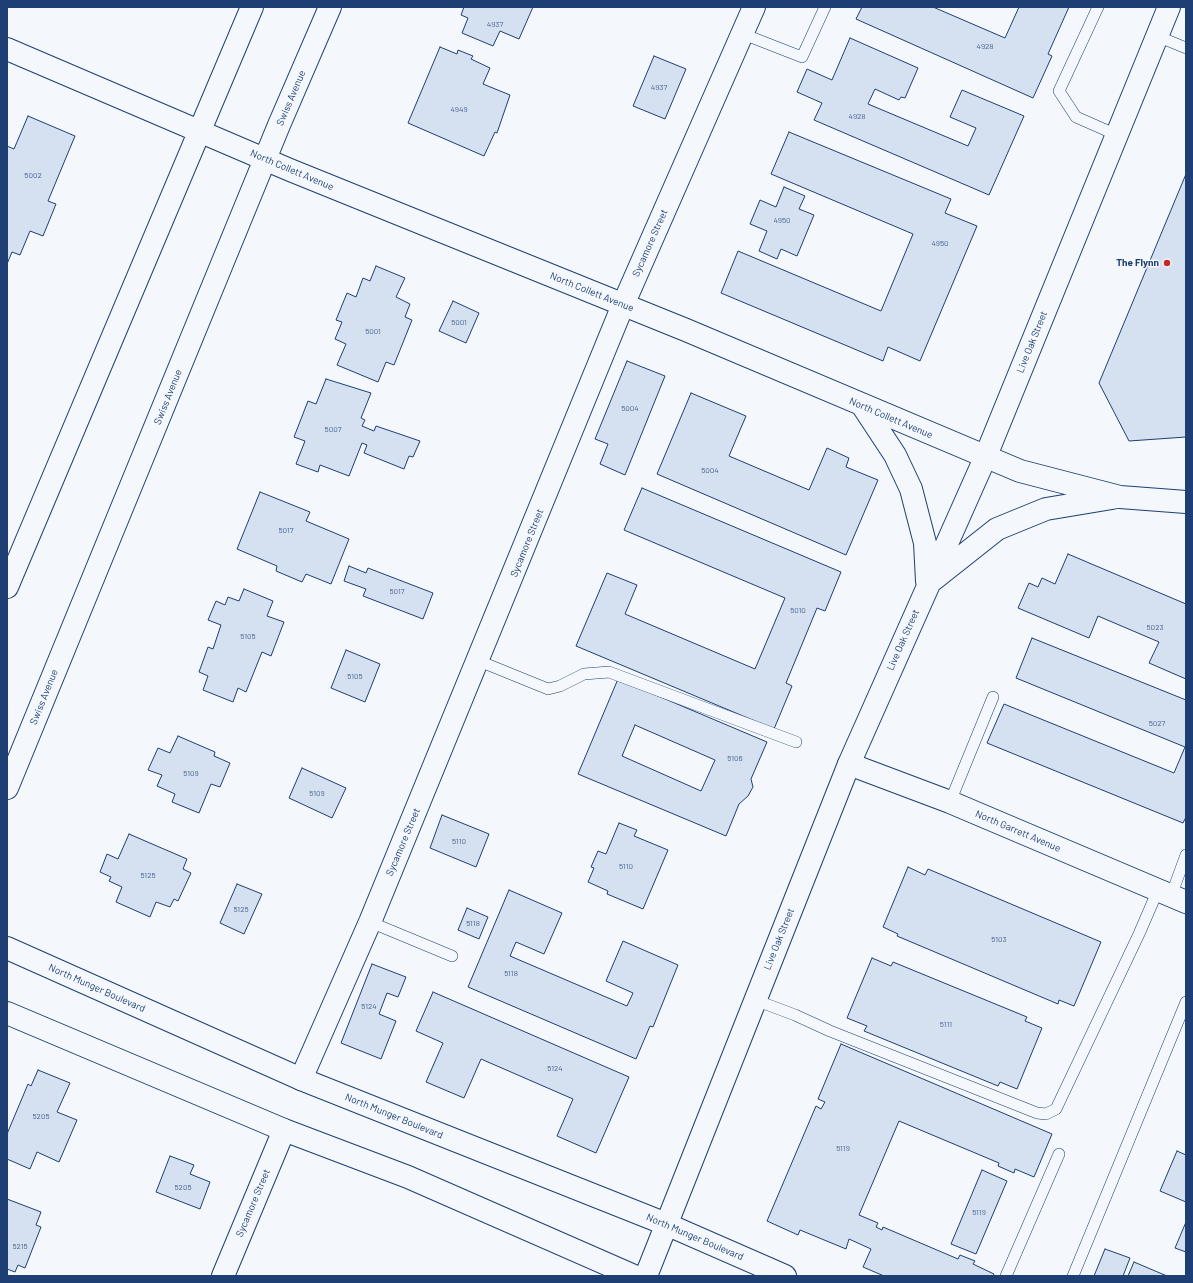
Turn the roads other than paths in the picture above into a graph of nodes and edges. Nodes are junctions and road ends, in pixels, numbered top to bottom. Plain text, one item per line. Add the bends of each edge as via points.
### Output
1 (252, 7) edge
2 (330, 7) edge
3 (754, 7) edge
4 (825, 7) edge
5 (1098, 7) edge
6 (1169, 7) edge
7 (743, 34) junction
8 (1157, 36) junction
9 (1186, 48) edge
10 (7, 49) edge
11 (200, 132) junction
12 (1117, 135) junction
13 (265, 160) junction
14 (623, 305) junction
15 (862, 405) junction
16 (985, 458) junction
17 (1120, 497) junction
18 (1186, 502) edge
19 (928, 584) junction
20 (7, 587) edge
21 (479, 661) junction
22 (992, 698) dead end
23 (796, 742) dead end
24 (848, 764) junction
25 (7, 788) edge
26 (950, 802) junction
27 (1186, 855) edge
28 (1172, 896) edge
29 (370, 922) junction
30 (7, 948) edge
31 (452, 956) dead end
32 (755, 1000) junction
33 (1186, 1002) edge
34 (7, 1013) edge
35 (300, 1079) junction
36 (284, 1130) junction
37 (1059, 1154) dead end
38 (666, 1224) junction
39 (223, 1276) edge
40 (634, 1276) edge
41 (646, 1276) edge
42 (785, 1276) edge
43 (1006, 1276) edge
44 (1074, 1276) edge

1 - 11 street
2 - 13 street, Swiss Avenue
3 - 7 street, Sycamore Street
4 - 7 lane via 802,57
5 - 12 lane via 1059,91 1076,117
6 - 8 street, Live Oak Street
7 - 14 street, Sycamore Street
8 - 9 lane
8 - 12 street, Live Oak Street
10 - 11 street, North Collett Avenue
11 - 13 street, North Collett Avenue
11 - 20 street
12 - 16 street, Live Oak Street
13 - 14 street, North Collett Avenue
13 - 25 street, Swiss Avenue
14 - 15 street, North Collett Avenue
14 - 21 street, Sycamore Street
15 - 16 street, North Collett Avenue
15 - 19 street via 895,455 911,489 925,543
16 - 17 street, North Collett Avenue via 1020,471
16 - 19 street, Live Oak Street
17 - 18 street, North Collett Avenue
17 - 19 street via 1046,509 997,529
19 - 24 street, Live Oak Street
21 - 23 lane via 548,689 584,674 609,672
21 - 29 street, Sycamore Street
22 - 26 lane
24 - 26 street, North Garrett Avenue
24 - 32 street, Live Oak Street
26 - 28 street, North Garrett Avenue
27 - 28 lane
28 - 32 lane via 1139,934 1056,1109 1046,1114 1037,1113
29 - 31 lane
29 - 35 street, Sycamore Street
30 - 35 street, North Munger Boulevard
32 - 38 street, Live Oak Street
33 - 44 lane
34 - 36 street
35 - 38 street, North Munger Boulevard
36 - 39 street, Sycamore Street
36 - 40 street via 408,1177
37 - 43 lane
38 - 41 street, Live Oak Street
38 - 42 street, North Munger Boulevard

